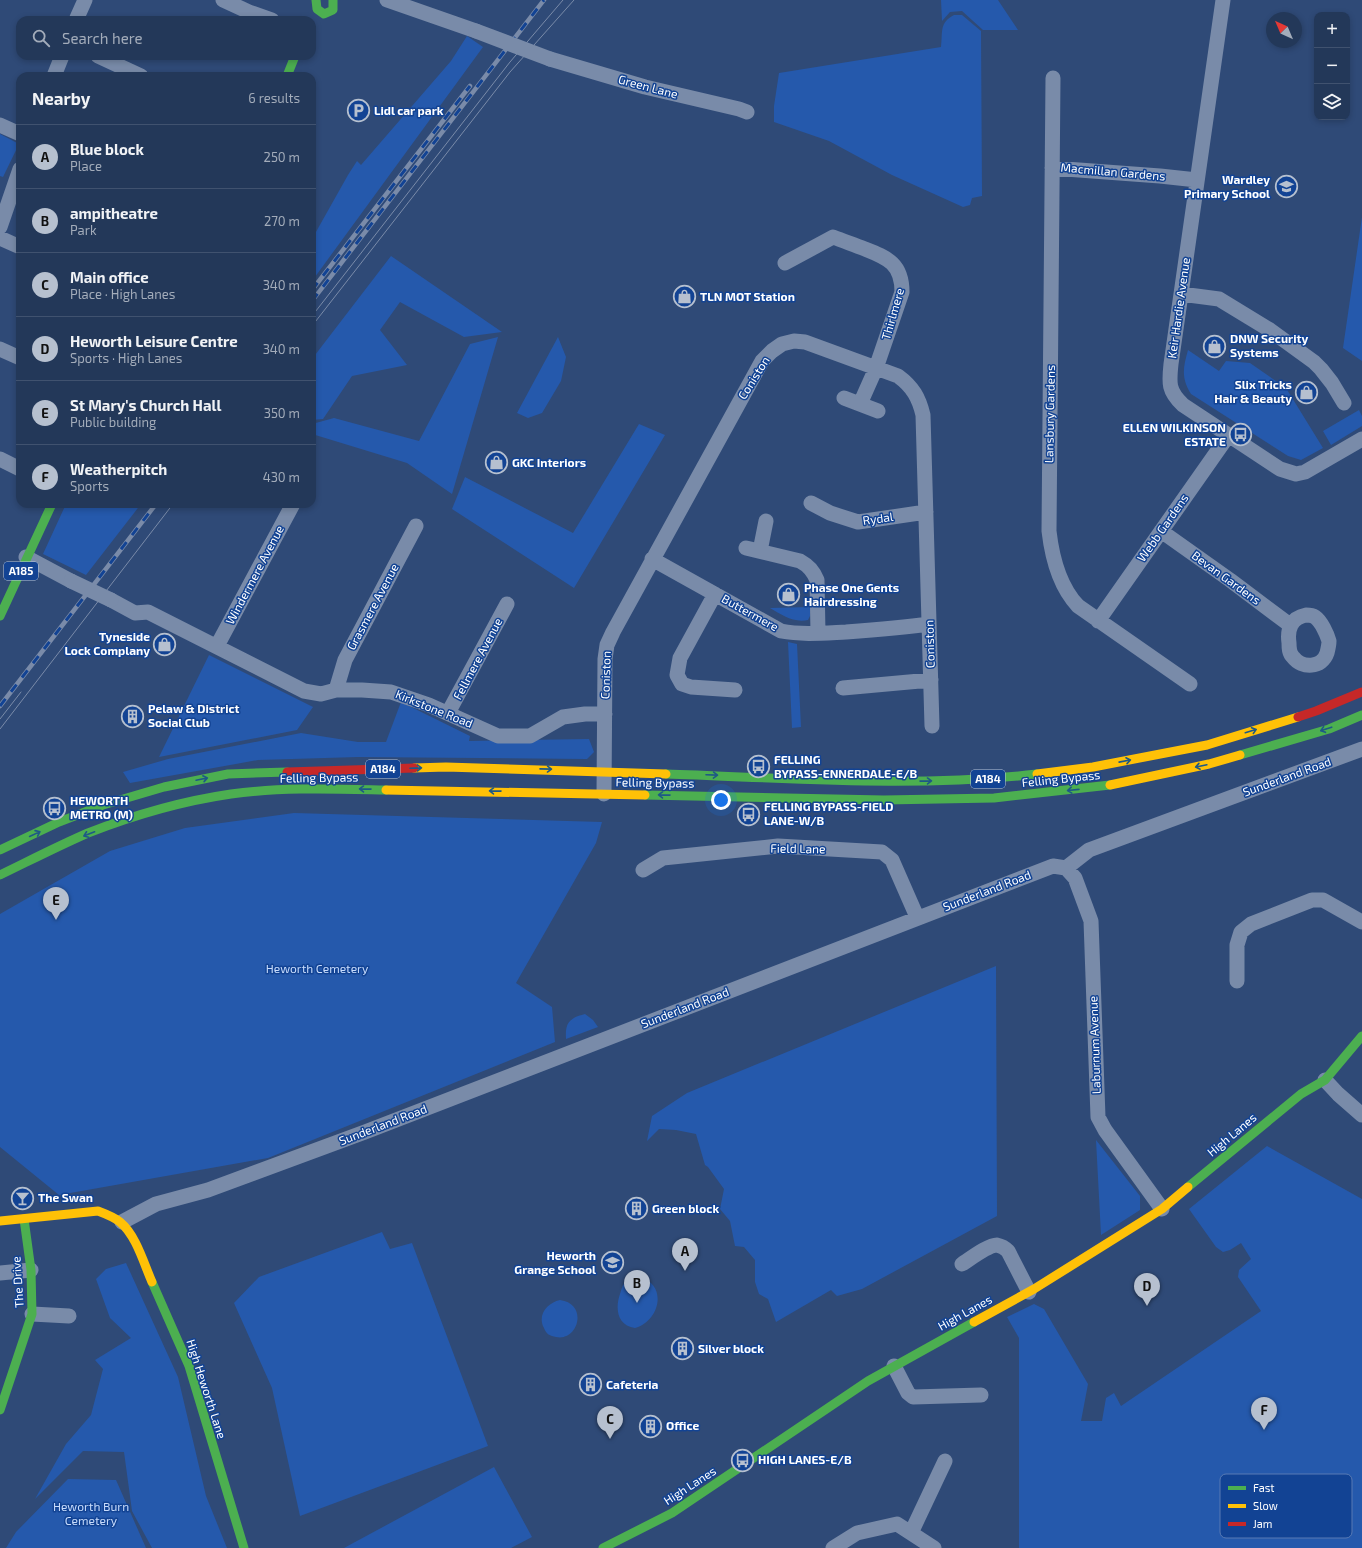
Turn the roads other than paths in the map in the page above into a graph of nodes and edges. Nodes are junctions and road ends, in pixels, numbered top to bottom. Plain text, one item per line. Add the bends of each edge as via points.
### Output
1 (85, 0) edge
2 (223, 0) edge
3 (316, 0) edge
4 (335, 0) edge
5 (387, 0) edge
6 (1222, 0) edge
7 (321, 13) junction
8 (78, 16) edge
9 (261, 16) edge
10 (316, 20) edge
11 (60, 60) edge
12 (107, 60) edge
13 (293, 60) edge
14 (56, 72) edge
15 (132, 72) edge
16 (289, 72) edge
17 (1053, 78) dead end
18 (747, 112) dead end
19 (0, 125) edge
20 (16, 132) edge
21 (1052, 168) junction
22 (1197, 180) junction
23 (16, 181) edge
24 (0, 227) edge
25 (0, 238) edge
26 (16, 245) edge
27 (785, 263) dead end
28 (1181, 294) junction
29 (0, 348) edge
30 (16, 356) edge
31 (876, 368) junction
32 (844, 398) dead end
33 (1344, 403) dead end
34 (860, 404) junction
35 (878, 411) dead end
36 (1228, 436) junction
37 (1362, 439) edge
38 (0, 459) edge
39 (16, 467) edge
40 (811, 503) dead end
41 (50, 508) edge
42 (291, 508) edge
43 (926, 512) junction
44 (766, 521) dead end
45 (416, 526) dead end
46 (1161, 531) junction
47 (26, 557) junction
48 (652, 559) junction
49 (715, 594) junction
50 (507, 604) dead end
51 (0, 616) edge
52 (1098, 621) junction
53 (929, 624) junction
54 (1290, 625) dead end
55 (818, 633) junction
56 (218, 646) junction
57 (931, 680) junction
58 (1190, 684) dead end
59 (843, 688) dead end
60 (336, 690) junction
61 (735, 690) dead end
62 (1362, 692) edge
63 (448, 714) junction
64 (605, 714) junction
65 (1362, 715) edge
66 (932, 726) dead end
67 (1362, 749) edge
68 (603, 771) junction
69 (604, 794) junction
70 (0, 850) edge
71 (45, 853) junction
72 (1066, 868) junction
73 (643, 870) dead end
74 (0, 875) edge
75 (15, 879) dead end
76 (917, 917) junction
77 (1362, 922) edge
78 (1238, 981) dead end
79 (1362, 1036) edge
80 (1325, 1080) junction
81 (1362, 1115) edge
82 (1162, 1209) junction
83 (24, 1220) junction
84 (0, 1221) edge
85 (122, 1222) junction
86 (962, 1264) dead end
87 (31, 1270) junction
88 (0, 1273) edge
89 (1029, 1292) junction
90 (32, 1314) junction
91 (69, 1316) dead end
92 (894, 1366) junction
93 (981, 1395) dead end
94 (0, 1410) edge
95 (945, 1461) dead end
96 (911, 1533) junction
97 (244, 1548) edge
98 (603, 1548) edge
99 (833, 1548) edge
100 (934, 1548) edge

1 - 8 street
2 - 9 street
3 - 7 main road via 316,9
4 - 7 main road via 330,12
5 - 18 street, Green Lane, bridge via 550,59 645,87
6 - 22 street, Keir Hardie Avenue
7 - 10 main road
11 - 14 street
12 - 15 street
13 - 16 main road
17 - 21 street, Lansbury Gardens
19 - 20 street
21 - 22 street, Macmillan Gardens
21 - 52 street, Lansbury Gardens via 1049,531 1051,549 1066,589 1078,606
22 - 28 street, Keir Hardie Avenue
23 - 24 street
25 - 26 street
27 - 31 street, Thirlmere via 833,237 884,257 893,264 902,280 902,292
28 - 33 street via 1219,299 1270,330 1314,362 1332,383
28 - 36 street, Keir Hardie Avenue via 1170,375 1172,392 1183,405
29 - 30 street
31 - 34 street
31 - 43 street, Coniston via 898,376 908,383 920,403 923,416
31 - 48 street, Coniston via 805,342 782,344 772,351 762,361
32 - 34 street
34 - 35 street
36 - 37 street, Keir Hardie Avenue via 1280,469 1296,474 1315,468
36 - 46 street, Webb Gardens
38 - 39 street
40 - 43 street, Rydal via 830,513 858,522
41 - 47 main road, A185
42 - 56 street, Windermere Avenue
43 - 53 street, Coniston
44 - 55 street via 753,549 800,561 814,572 817,580
45 - 60 street, Grasmere Avenue via 345,660
46 - 52 street, Webb Gardens
46 - 54 street, Bevan Gardens
47 - 51 main road, A185
47 - 56 street, Kirkstone Road, bridge via 135,613 148,612
48 - 49 street, Buttermere
48 - 64 street, Coniston via 607,645
49 - 55 street, Buttermere via 781,630
49 - 61 street via 680,658 677,675 682,684 692,687
50 - 63 street, Fellmere Avenue
52 - 58 street, Lansbury Gardens
53 - 55 street, Buttermere
53 - 57 street, Coniston
56 - 60 street, Kirkstone Road via 304,691 321,694
57 - 59 street
57 - 66 street, Coniston
60 - 63 street, Kirkstone Road via 391,692
68 -> 62 main road, Felling Bypass / A184 via 877,782 991,779 1093,767 1207,745 1316,712
63 - 64 street, Kirkstone Road via 498,736 530,736 563,717
64 - 68 street, Coniston
65 -> 69 main road, Felling Bypass / A184 via 1329,729 1209,764 1103,787 1009,797 884,800
67 - 72 street, Sunderland Road via 1089,850
68 - 69 street, Coniston
70 -> 68 main road, Felling Bypass / A184 via 59,822 103,805 164,787 228,774 446,767
69 -> 71 main road, Felling Bypass / A184 via 355,789 248,792 197,800 119,822
71 - 74 main road, Felling Bypass / A184
71 - 75 main road
72 - 76 street, Sunderland Road via 1053,866
72 - 82 street, Laburnum Avenue via 1075,878 1092,921 1098,1116 1105,1130
73 - 76 street, Field Lane via 663,858 778,846 882,852 892,860
76 - 85 street, Sunderland Road via 365,1132 208,1190 156,1204
77 - 78 street via 1323,900 1312,900 1252,924 1241,932 1237,945
79 - 80 main road, High Lanes
80 - 81 street
80 - 82 main road, High Lanes via 1301,1094
82 - 89 main road, High Lanes
83 - 84 main road
83 - 85 main road via 98,1211
83 - 87 main road, The Drive
85 - 97 main road, High Heworth Lane via 131,1234 189,1366
86 - 89 street via 991,1246 1003,1247
87 - 88 street
87 - 90 main road, The Drive
89 - 92 main road, High Lanes
90 - 91 street
90 - 94 main road, The Drive
92 - 93 street via 908,1393 913,1396
92 - 98 main road, High Lanes via 672,1513
95 - 96 street
96 - 99 street via 897,1524 857,1533
96 - 100 street

